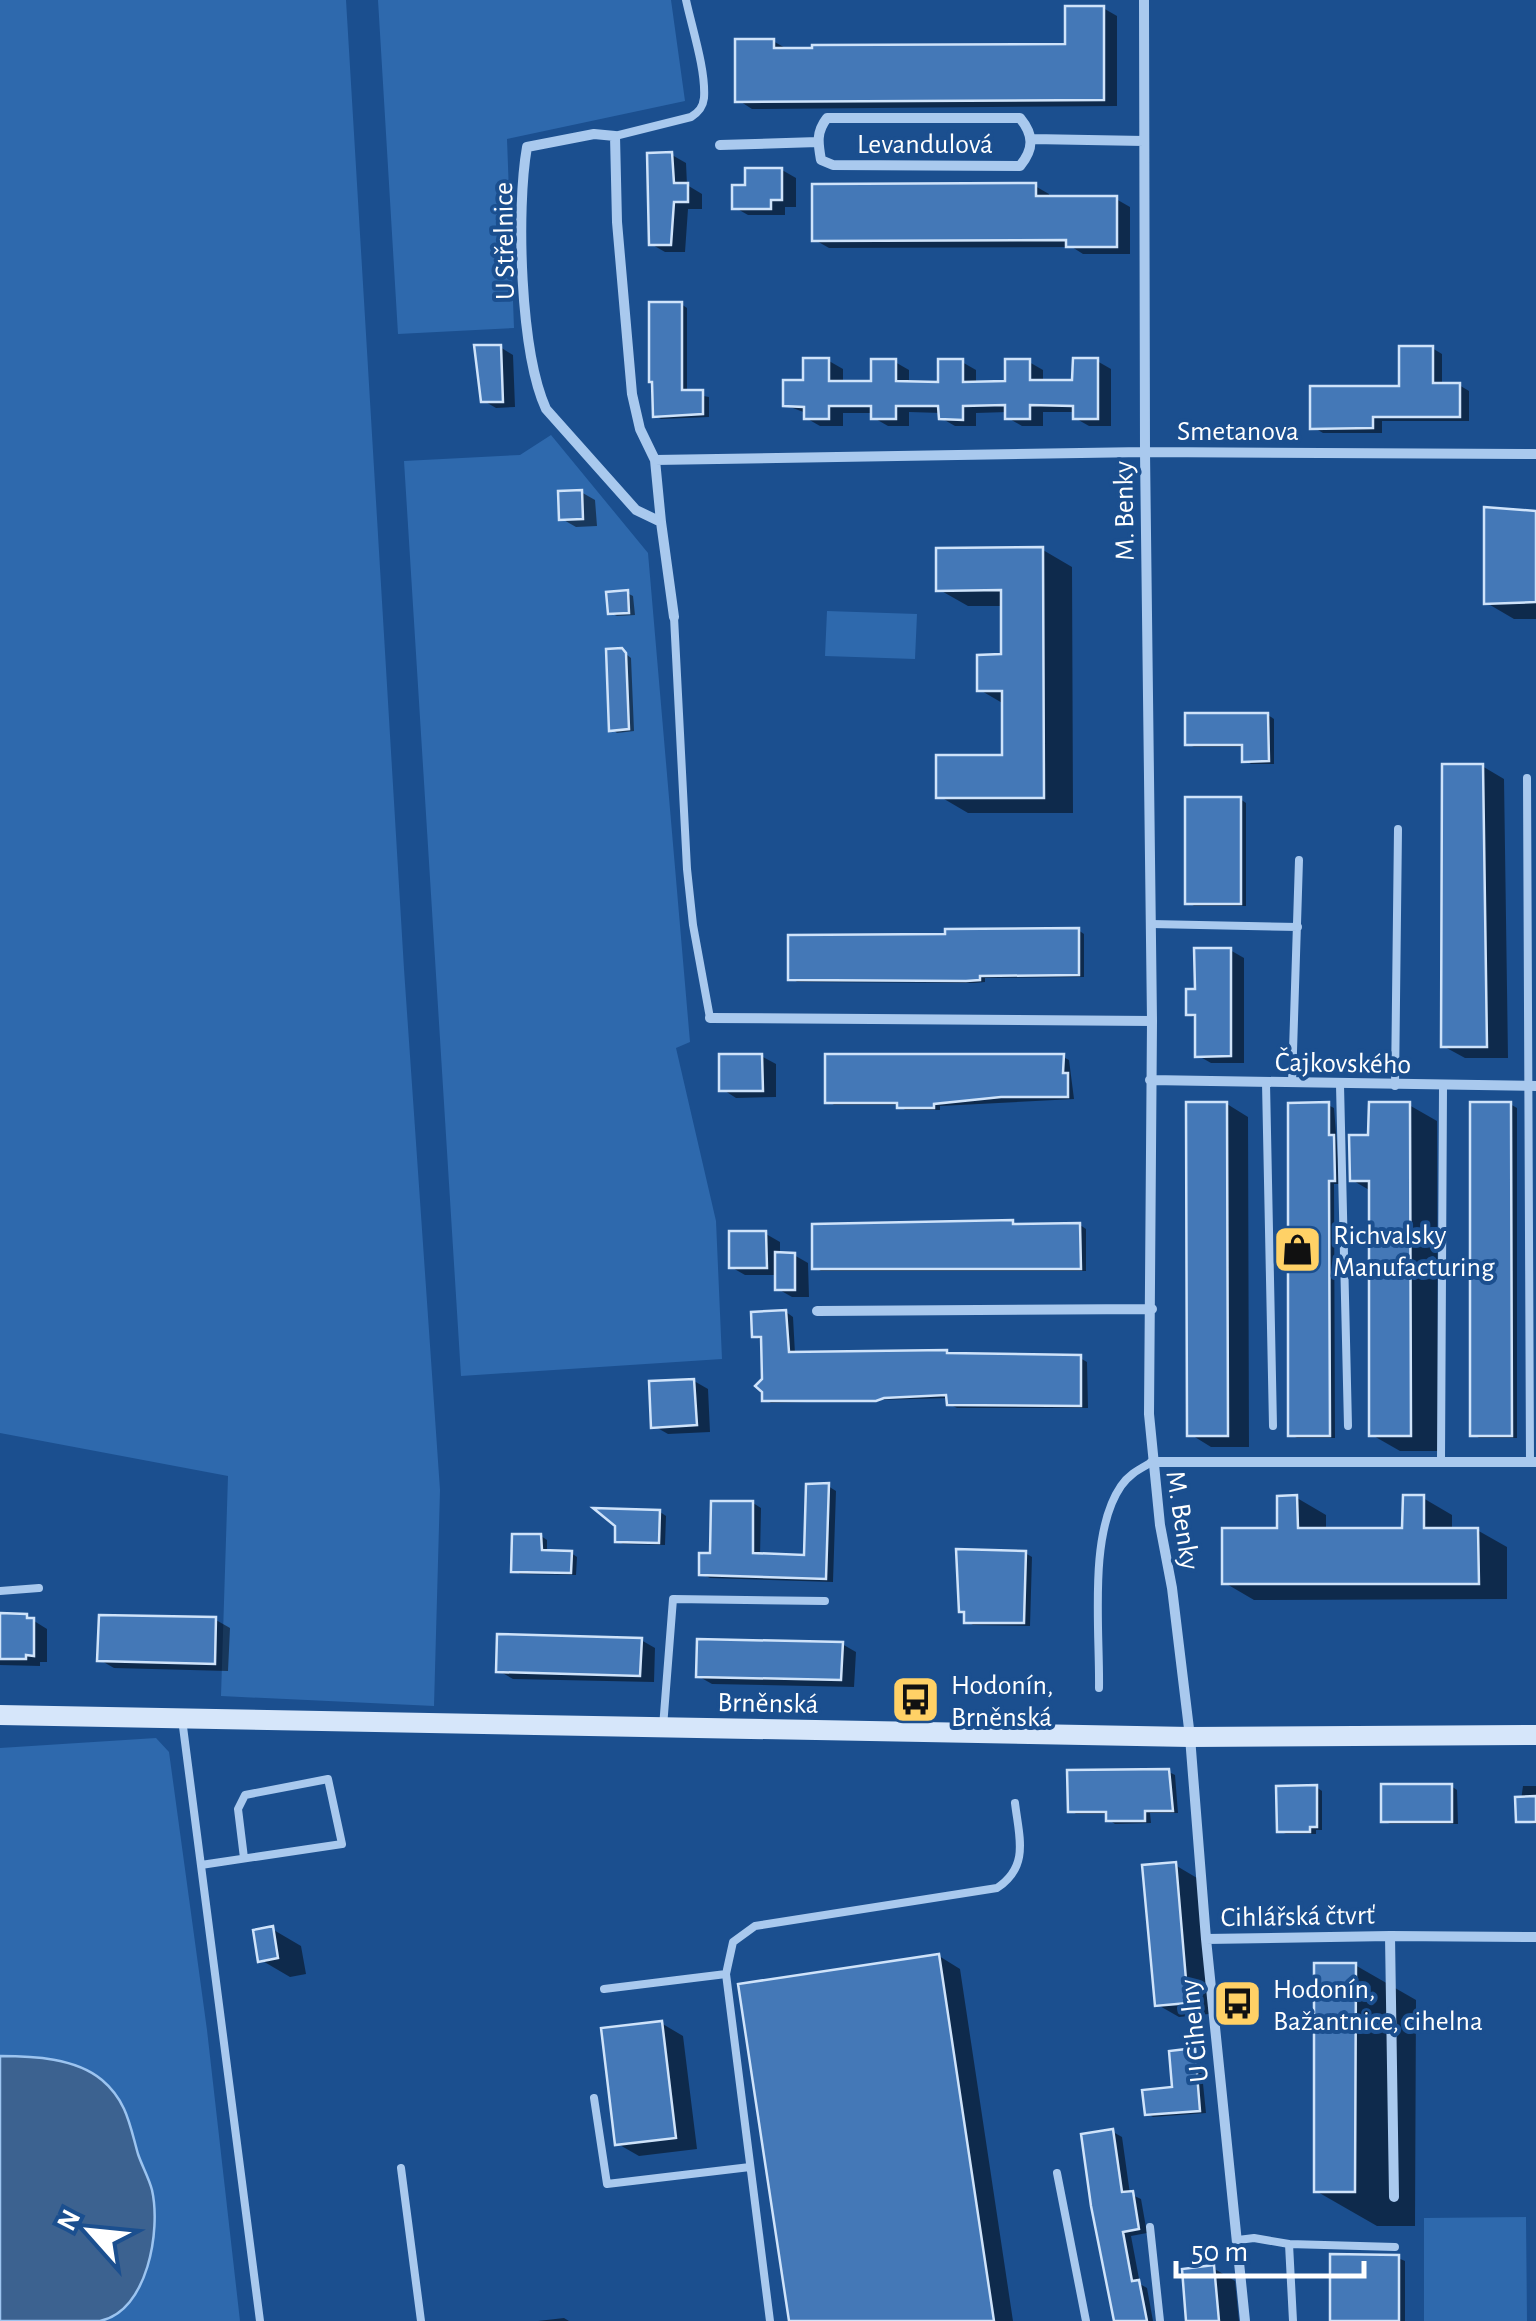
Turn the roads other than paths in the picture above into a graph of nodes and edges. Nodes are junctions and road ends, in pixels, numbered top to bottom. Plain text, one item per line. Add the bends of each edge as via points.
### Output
1 (686, 0) edge
2 (1144, 0) edge
3 (616, 136) junction
4 (1032, 139) junction
5 (1144, 141) junction
6 (818, 142) junction
7 (720, 144) dead end
8 (1145, 452) junction
9 (1536, 454) edge
10 (654, 460) junction
11 (661, 522) junction
12 (674, 617) joint
13 (1526, 778) dead end
14 (1398, 829) dead end
15 (1300, 860) dead end
16 (1151, 924) junction
17 (1298, 927) junction
18 (710, 1018) joint
19 (1152, 1021) junction
20 (1150, 1080) junction
21 (1266, 1083) junction
22 (1292, 1084) junction
23 (1340, 1085) junction
24 (1394, 1086) junction
25 (1532, 1086) edge
26 (1443, 1087) junction
27 (1152, 1309) junction
28 (817, 1310) dead end
29 (1533, 1334) edge
30 (1274, 1426) dead end
31 (1348, 1426) dead end
32 (1441, 1461) junction
33 (1152, 1462) junction
34 (1533, 1462) edge
35 (39, 1588) dead end
36 (0, 1591) edge
37 (824, 1601) dead end
38 (1100, 1688) dead end
39 (0, 1716) edge
40 (182, 1719) junction
41 (663, 1727) junction
42 (1536, 1735) edge
43 (1190, 1737) junction
44 (1015, 1803) dead end
45 (244, 1858) junction
46 (201, 1865) junction
47 (1390, 1936) junction
48 (1536, 1937) edge
49 (1206, 1940) junction
50 (726, 1974) junction
51 (604, 1990) dead end
52 (594, 2098) dead end
53 (750, 2167) junction
54 (401, 2168) dead end
55 (1057, 2174) dead end
56 (1394, 2197) dead end
57 (1150, 2227) dead end
58 (1238, 2240) junction
59 (1289, 2244) junction
60 (1395, 2247) dead end
61 (260, 2321) edge
62 (421, 2321) edge
63 (770, 2321) edge
64 (1086, 2321) edge
65 (1160, 2321) edge
66 (1245, 2321) edge
67 (1293, 2321) edge

1 - 3 lane via 702,80 700,111
2 - 5 street, M. Benky
3 - 10 street via 632,394
3 - 11 street, U Střelnice via 527,147 520,219 527,314 546,409 636,510
4 - 5 street, Levandulová
4 - 6 street, Levandulová via 1020,118 827,118
4 - 6 street, Levandulová via 1020,166 832,165 822,160
5 - 8 street, M. Benky
6 - 7 street
8 - 9 street, Smetanova
8 - 10 street, Smetanova
8 - 16 street, M. Benky
10 - 11 street
11 - 12 street
12 - 18 lane via 687,869
13 - 25 lane
14 - 24 lane
15 - 17 lane
16 - 17 lane
16 - 19 street, M. Benky
17 - 22 lane
18 - 19 street
19 - 20 street, M. Benky
20 - 21 street, Čajkovského
20 - 27 street, M. Benky
21 - 22 street, Čajkovského
21 - 30 lane
22 - 23 street, Čajkovského
23 - 24 street, Čajkovského
23 - 31 lane
24 - 26 street, Čajkovského
25 - 26 street, Čajkovského
25 - 29 lane
26 - 32 lane
27 - 28 street
27 - 33 street, M. Benky
29 - 34 lane
32 - 33 street
32 - 34 street
33 - 38 lane via 1122,1485 1100,1538
33 - 43 street, M. Benky
35 - 36 lane
37 - 41 lane via 673,1599
39 - 40 main road, Brněnská
40 - 41 main road, Brněnská
40 - 46 lane
41 - 43 main road, Brněnská
42 - 43 main road, Brněnská
43 - 49 street, U Cihelny
44 - 50 lane via 1020,1855 1013,1878 997,1888 755,1926 733,1942
45 - 45 lane via 342,1844 328,1779 245,1795 238,1809
45 - 46 lane
46 - 61 lane
47 - 48 street, Cihlářská čtvrť
47 - 49 street, Cihlářská čtvrť
47 - 56 street, Cihlářská čtvrť
49 - 58 street, U Cihelny
50 - 51 lane
50 - 53 lane
52 - 53 lane via 606,2184
53 - 63 lane
54 - 62 lane
55 - 64 lane
57 - 65 lane
58 - 59 lane
58 - 66 street, U Cihelny
59 - 60 lane
59 - 67 lane

